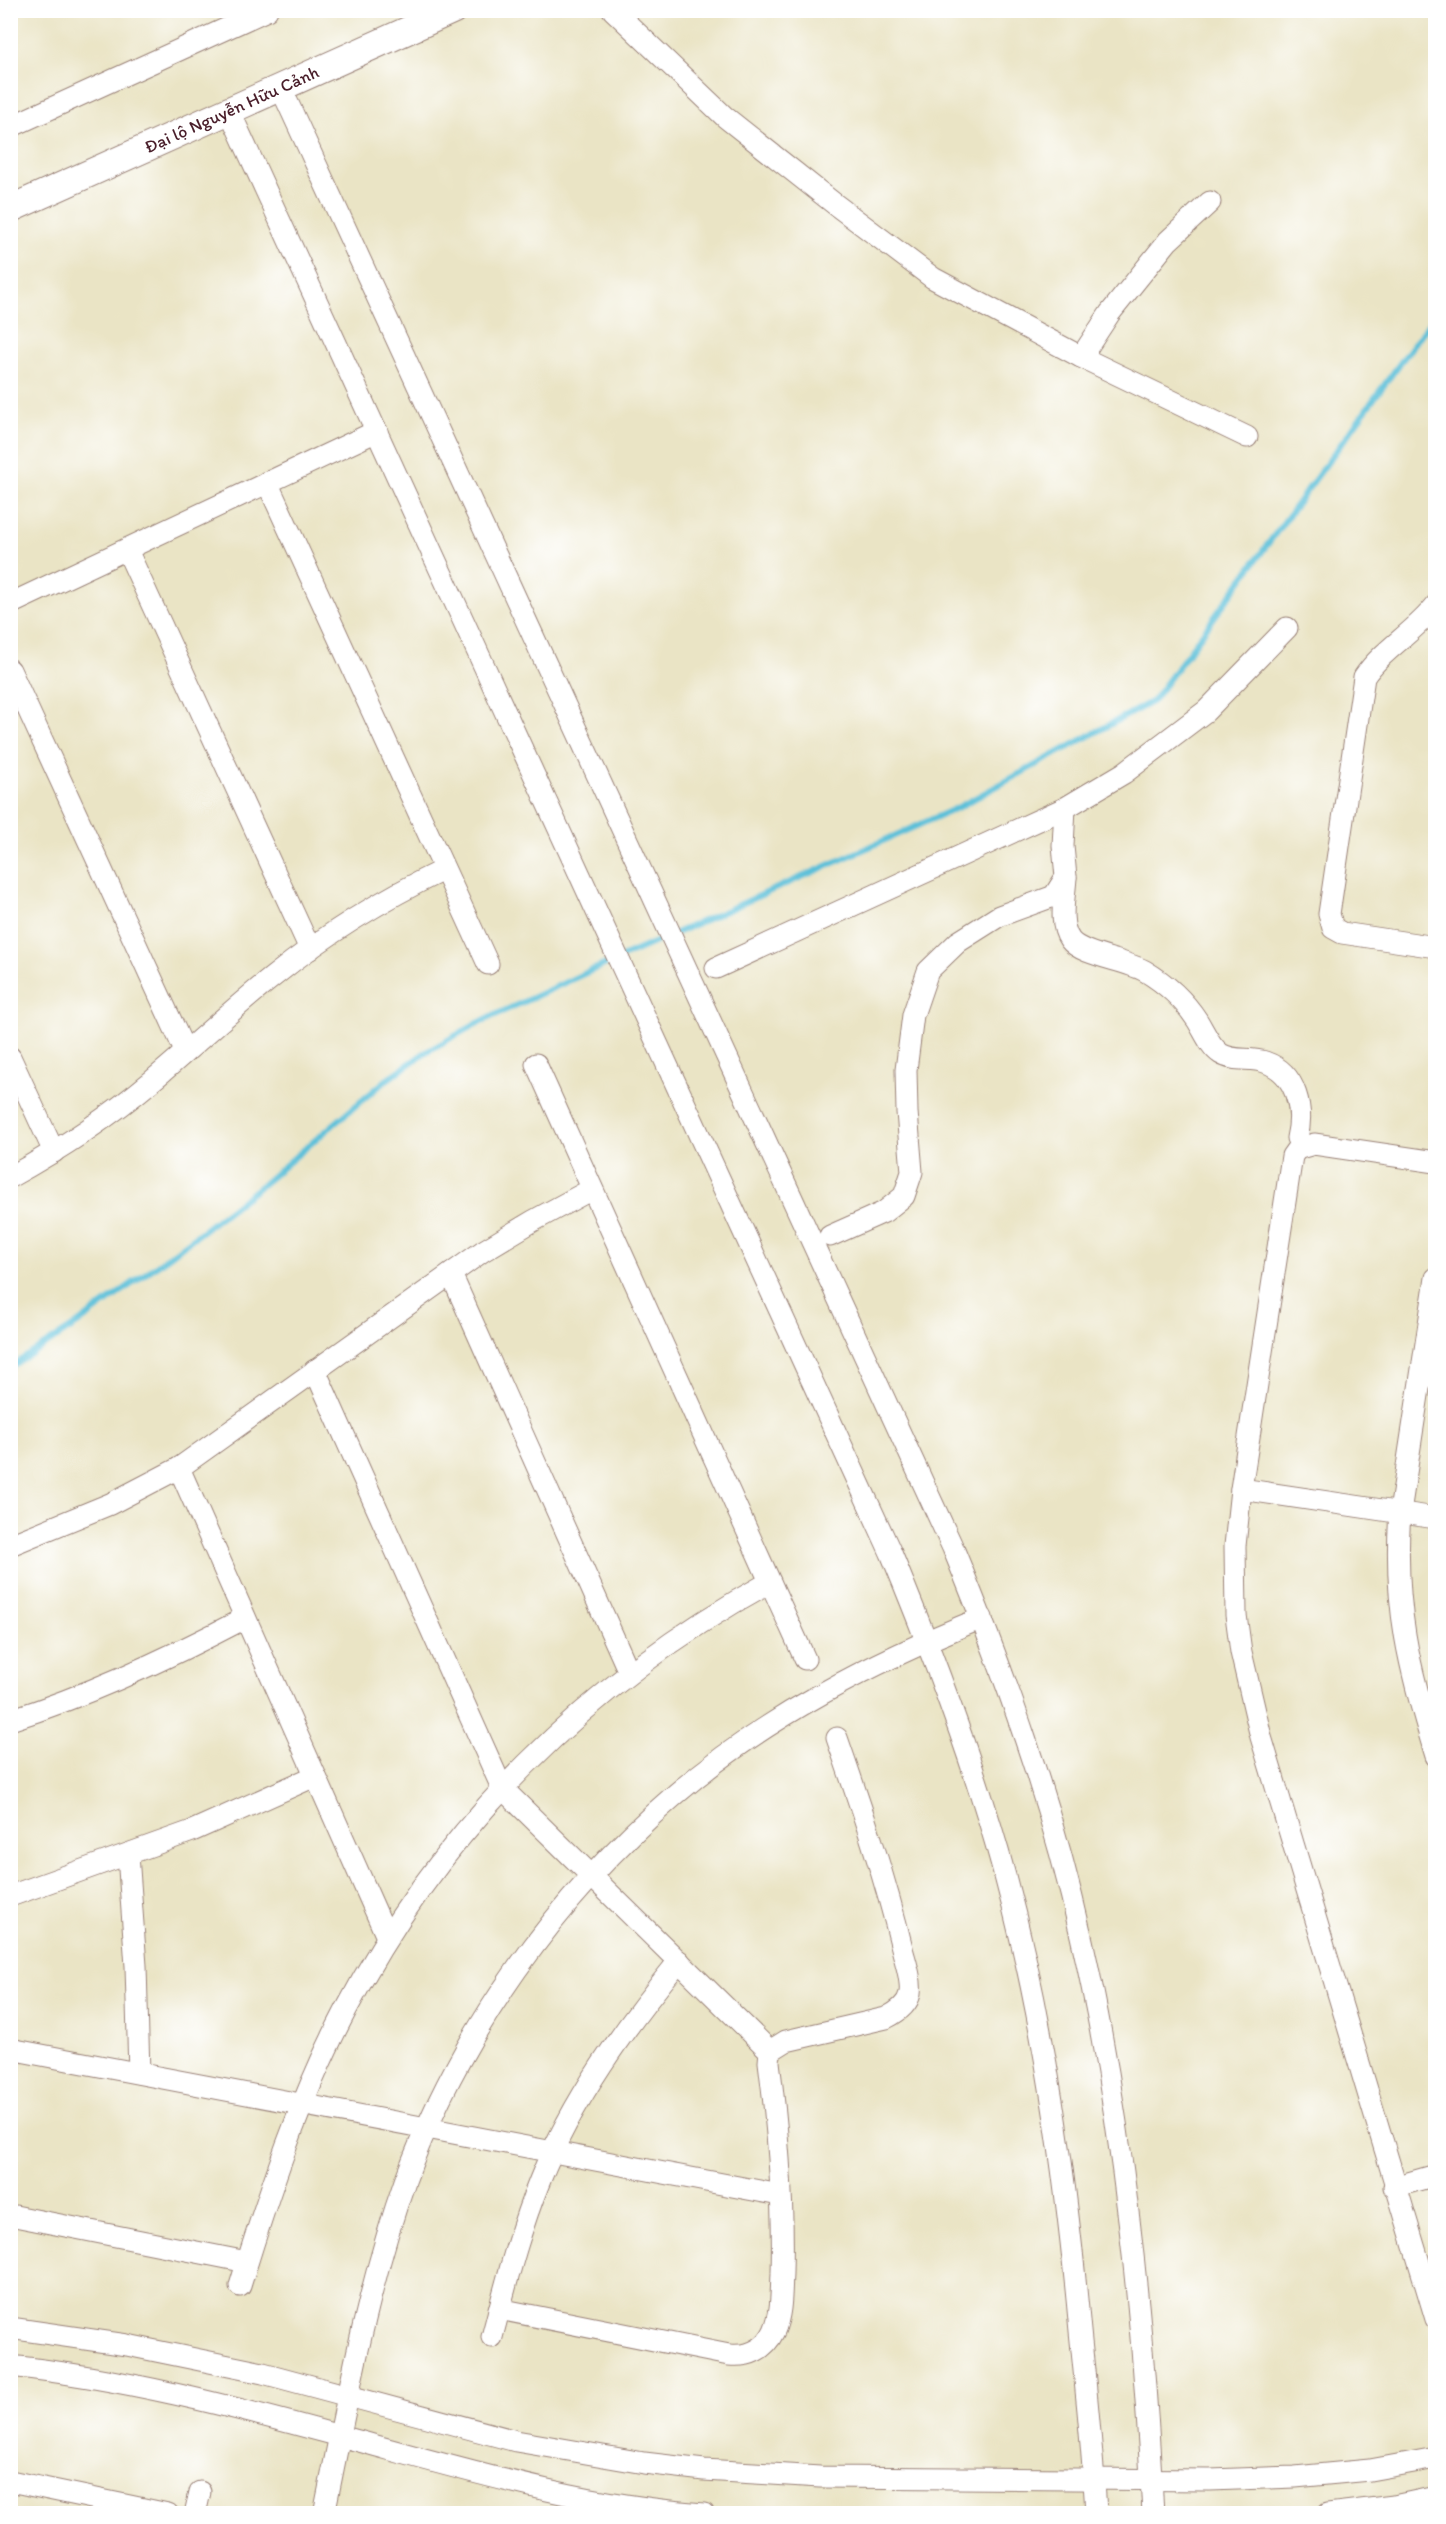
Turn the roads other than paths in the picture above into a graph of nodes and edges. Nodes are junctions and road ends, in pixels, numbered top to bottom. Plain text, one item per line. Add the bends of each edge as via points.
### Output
1 (267, 10) edge
2 (453, 10) edge
3 (613, 10) edge
4 (280, 86) junction
5 (229, 110) junction
6 (10, 127) edge
7 (1210, 202) dead end
8 (10, 209) edge
9 (1081, 357) junction
10 (377, 431) junction
11 (1246, 437) dead end
12 (267, 482) junction
13 (127, 550) junction
14 (10, 604) edge
15 (1436, 605) edge
16 (1287, 628) dead end
17 (10, 670) edge
18 (1065, 808) junction
19 (443, 870) junction
20 (1066, 877) junction
21 (1436, 947) edge
22 (310, 949) junction
23 (488, 964) dead end
24 (716, 968) dead end
25 (185, 1051) junction
26 (10, 1057) edge
27 (536, 1064) dead end
28 (1297, 1138) dead end
29 (54, 1152) junction
30 (1436, 1162) edge
31 (10, 1177) edge
32 (592, 1189) junction
33 (830, 1236) dead end
34 (451, 1274) junction
35 (1436, 1278) edge
36 (315, 1370) junction
37 (179, 1468) junction
38 (1241, 1489) junction
39 (1400, 1512) junction
40 (1436, 1518) edge
41 (10, 1545) edge
42 (770, 1582) junction
43 (245, 1618) junction
44 (982, 1618) junction
45 (927, 1640) junction
46 (805, 1659) dead end
47 (629, 1672) junction
48 (10, 1720) edge
49 (837, 1738) dead end
50 (1436, 1756) edge
51 (315, 1776) junction
52 (502, 1788) junction
53 (128, 1855) junction
54 (591, 1875) junction
55 (10, 1896) edge
56 (387, 1937) junction
57 (679, 1960) junction
58 (10, 2049) edge
59 (770, 2051) junction
60 (139, 2073) junction
61 (303, 2104) junction
62 (428, 2128) junction
63 (552, 2152) junction
64 (1436, 2175) edge
65 (1394, 2187) junction
66 (780, 2195) junction
67 (10, 2215) edge
68 (247, 2262) junction
69 (240, 2286) dead end
70 (499, 2309) junction
71 (1436, 2319) edge
72 (10, 2328) edge
73 (492, 2337) dead end
74 (10, 2366) edge
75 (349, 2395) junction
76 (340, 2436) junction
77 (1436, 2458) edge
78 (1094, 2479) junction
79 (1152, 2480) junction
80 (10, 2481) edge
81 (200, 2492) dead end
82 (1436, 2497) edge
83 (168, 2514) edge
84 (195, 2514) edge
85 (324, 2514) edge
86 (704, 2514) edge
87 (1096, 2514) edge
88 (1153, 2514) edge
89 (1328, 2514) edge

1 - 6 street
2 - 4 main road, Đại lộ Nguyễn Hữu Cảnh
3 - 9 street via 725,117 924,272
4 - 5 main road, Đại lộ Nguyễn Hữu Cảnh
4 - 44 street
5 - 8 main road, Đại lộ Nguyễn Hữu Cảnh
5 - 10 street
7 - 9 street via 1168,241 1110,313
9 - 11 street
10 - 12 street
10 - 45 street via 891,1553
12 - 13 street
12 - 19 street
13 - 14 street
13 - 22 street
15 - 21 street via 1364,677 1329,914 1333,928 1342,933
16 - 18 street via 1206,711 1124,773
17 - 25 street
18 - 20 street
18 - 24 street
19 - 22 street via 370,908
19 - 23 street
20 - 28 street via 1063,921 1070,939 1079,948 1144,971 1169,988 1188,1007 1221,1054 1266,1062 1280,1071 1299,1097 1301,1124
20 - 33 street via 1054,896 999,916 958,942 928,971 913,1015 906,1070 912,1172 904,1196 884,1212
22 - 25 street
25 - 29 street via 106,1116
26 - 29 street
27 - 32 street
29 - 31 street
30 - 38 street via 1314,1144 1297,1149 1292,1156
32 - 34 street via 533,1221
32 - 42 street
34 - 36 street
34 - 47 street
35 - 39 street
36 - 37 street
36 - 52 street
37 - 41 street via 110,1504
37 - 43 street
38 - 39 street
38 - 65 street via 1235,1582 1249,1691
39 - 40 street
39 - 50 street via 1398,1589 1403,1631
42 - 46 street
42 - 47 street via 689,1630
43 - 48 street via 104,1686
43 - 51 street
44 - 45 street
44 - 79 street via 1030,1748 1054,1832 1081,1934 1105,2050 1131,2242
45 - 54 street via 835,1686 726,1756 678,1793
45 - 78 street via 1005,1876 1045,2051 1072,2241
47 - 52 street
49 - 59 street via 893,1914 910,1994 897,2013 886,2018 786,2041
51 - 53 street
51 - 56 street
52 - 54 street
52 - 56 street via 427,1879
53 - 55 street
53 - 60 street
54 - 57 street
54 - 62 street via 526,1956 486,2015
56 - 61 street via 345,2011
57 - 59 street
57 - 63 street via 610,2053
58 - 60 street
59 - 66 street
60 - 61 street
61 - 62 street
61 - 68 street
62 - 63 street
62 - 75 street via 388,2232
63 - 66 street
63 - 70 street via 521,2230
64 - 65 street
65 - 71 street
66 - 70 street via 778,2319 766,2343 756,2352 729,2355
67 - 68 street
68 - 69 street
70 - 73 street
72 - 75 street via 189,2357
74 - 76 street via 145,2388
75 - 76 street
75 - 78 street via 516,2441 704,2470 820,2477
76 - 85 street
76 - 86 street via 552,2491
77 - 79 street via 1370,2470 1295,2477
78 - 79 street
78 - 87 street
79 - 88 street
80 - 83 street
81 - 84 street
82 - 89 street

